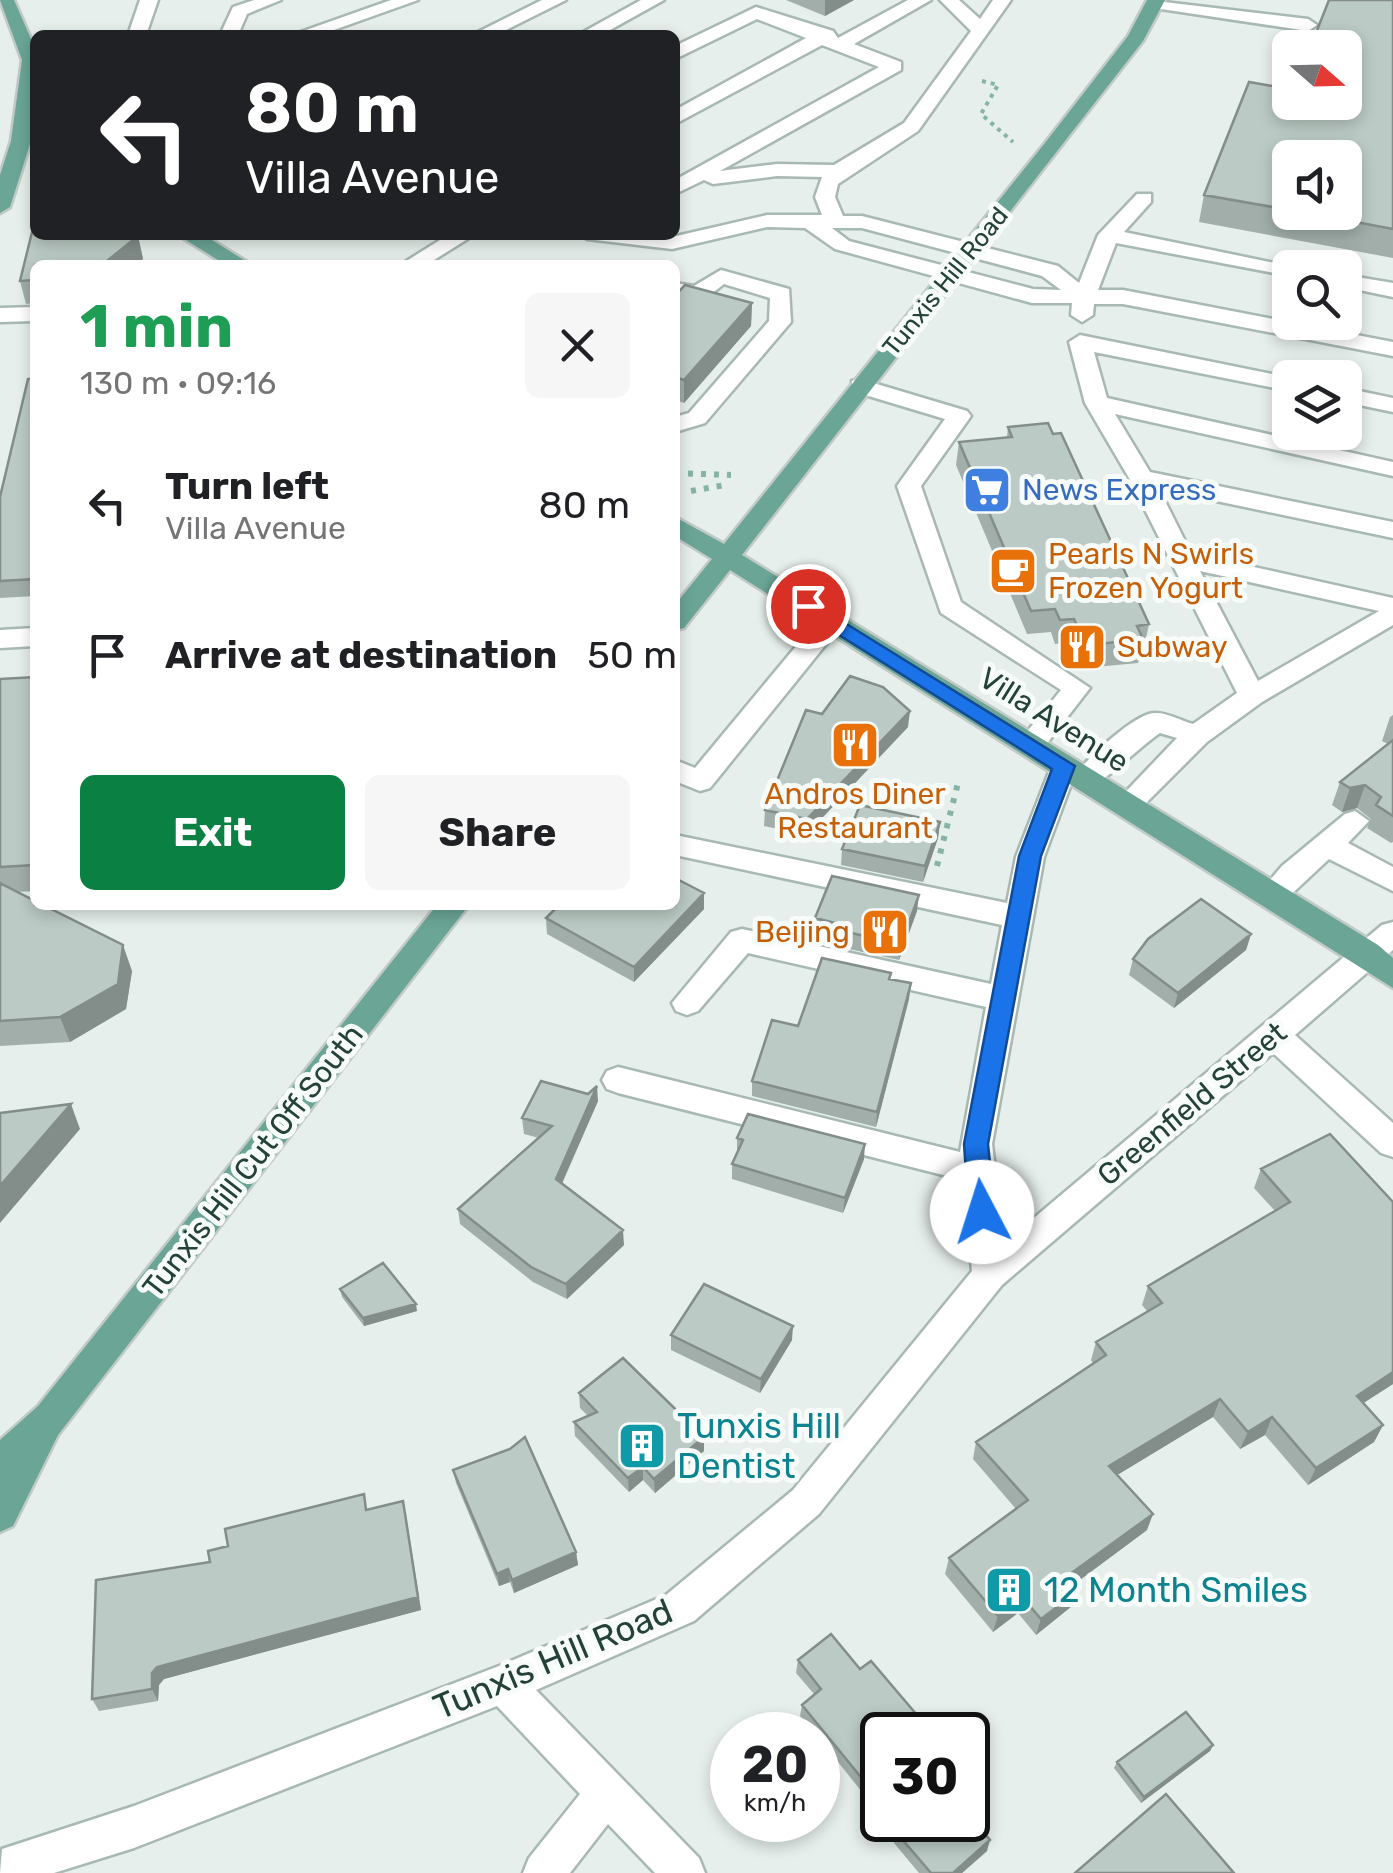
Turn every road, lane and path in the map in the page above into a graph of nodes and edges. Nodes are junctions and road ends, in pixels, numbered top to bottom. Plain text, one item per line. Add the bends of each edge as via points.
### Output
1 (5, 0) edge
2 (149, 0) edge
3 (272, 0) edge
4 (409, 0) edge
5 (557, 0) edge
6 (655, 0) edge
7 (730, 0) edge
8 (922, 0) edge
9 (948, 0) edge
10 (1002, 0) edge
11 (1155, 2) edge
12 (379, 4) edge
13 (756, 12) junction
14 (1308, 25) dead end
15 (138, 30) edge
16 (230, 30) edge
17 (314, 30) edge
18 (492, 30) edge
19 (596, 30) edge
20 (981, 30) junction
21 (835, 39) junction
22 (680, 50) edge
23 (30, 54) edge
24 (894, 66) junction
25 (945, 75) junction
26 (30, 93) edge
27 (680, 116) edge
28 (19, 144) edge
29 (833, 177) junction
30 (685, 184) edge
31 (2, 196) edge
32 (1144, 198) dead end
33 (808, 220) junction
34 (835, 221) junction
35 (1109, 235) junction
36 (198, 240) edge
37 (454, 240) edge
38 (650, 240) edge
39 (672, 242) junction
40 (435, 250) junction
41 (969, 250) junction
42 (232, 260) edge
43 (400, 260) edge
44 (419, 260) edge
45 (658, 260) edge
46 (1272, 267) edge
47 (950, 274) junction
48 (1362, 284) edge
49 (1393, 290) edge
50 (680, 291) edge
51 (1084, 298) junction
52 (30, 314) edge
53 (0, 315) edge
54 (1080, 342) junction
55 (1393, 349) edge
56 (1272, 380) edge
57 (860, 386) junction
58 (1362, 399) edge
59 (1097, 403) junction
60 (1393, 405) edge
61 (680, 423) edge
62 (1393, 469) edge
63 (680, 473) edge
64 (731, 475) dead end
65 (1141, 478) junction
66 (725, 485) dead end
67 (691, 490) dead end
68 (680, 528) edge
69 (1393, 530) edge
70 (727, 557) junction
71 (1181, 559) junction
72 (1393, 606) edge
73 (1393, 614) edge
74 (680, 616) edge
75 (832, 621) junction
76 (30, 637) edge
77 (0, 639) edge
78 (1252, 696) junction
79 (1197, 734) junction
80 (1031, 744) junction
81 (680, 772) edge
82 (1075, 772) junction
83 (1128, 804) junction
84 (1356, 821) edge
85 (680, 846) edge
86 (1329, 846) junction
87 (1393, 880) edge
88 (1273, 894) junction
89 (450, 910) edge
90 (1019, 916) junction
91 (1380, 943) edge
92 (1393, 976) edge
93 (1003, 999) junction
94 (687, 1003) dead end
95 (1273, 1035) junction
96 (618, 1080) dead end
97 (1393, 1144) edge
98 (978, 1170) junction
99 (990, 1274) junction
100 (51, 1418) junction
101 (0, 1463) edge
102 (0, 1514) edge
103 (503, 1684) junction
104 (606, 1792) junction
105 (7, 1866) edge
106 (544, 1873) edge
107 (684, 1873) edge

1 - 23 main road
2 - 15 street
3 - 16 street via 240,10
4 - 12 street
5 - 18 street
6 - 19 street
7 - 13 street
8 - 21 street
9 - 20 street
10 - 20 street
11 - 14 street
11 - 41 main road, Tunxis Hill Road via 1136,37
12 - 17 street
13 - 21 street
13 - 22 street
20 - 25 street
21 - 24 street
21 - 27 street
24 - 25 street
24 - 30 street
25 - 29 street via 911,127
26 - 28 main road
28 - 31 main road
29 - 30 street via 777,170
29 - 34 street via 825,197
32 - 35 street
33 - 34 street
33 - 39 street via 768,221
33 - 47 street via 842,246
34 - 41 street
35 - 46 street
35 - 51 street
36 - 42 main road
37 - 40 street
38 - 39 street
39 - 45 street
40 - 43 street
40 - 44 street
41 - 47 main road, Tunxis Hill Road
41 - 51 street via 1050,271
47 - 51 street via 1032,296
47 - 57 main road, Tunxis Hill Road
48 - 49 street
50 - 61 street via 698,294 721,276 781,294 780,322 697,418
51 - 54 street
51 - 55 street via 1123,298
52 - 53 street
54 - 56 street
54 - 59 street
57 - 70 main road, Tunxis Hill Road
57 - 80 street via 959,416 909,486 950,607 1078,688
58 - 60 street
59 - 62 street
59 - 65 street
63 - 64 path
65 - 69 street
65 - 71 street
66 - 67 path
68 - 70 main road, Villa Avenue
70 - 74 main road
70 - 75 main road, Villa Avenue
71 - 72 street
71 - 78 street
73 - 78 street
75 - 80 main road, Villa Avenue
75 - 81 street via 700,781
76 - 77 street
78 - 79 street
79 - 82 street via 1156,722
79 - 83 street
80 - 82 main road, Villa Avenue
82 - 83 main road, Villa Avenue
82 - 90 street via 1030,856
83 - 88 main road, Villa Avenue
84 - 86 street
85 - 90 street
86 - 87 street
86 - 88 street via 1297,865
88 - 91 main road, Villa Avenue
89 - 100 main road, Tunxis Hill Cut Off South
90 - 93 street
91 - 92 main road, Villa Avenue
91 - 95 street, Greenfield Street
93 - 94 street via 742,940
93 - 98 street via 976,1144
95 - 97 street
95 - 99 street, Greenfield Street
96 - 98 street
98 - 99 street
99 - 103 street, Tunxis Hill Road via 806,1502 680,1608
100 - 101 main road, Tunxis Hill Cut Off South
100 - 102 main road, Tunxis Hill Cut Off South
103 - 104 street
103 - 105 street, Tunxis Hill Road via 134,1828
104 - 106 street
104 - 107 street

